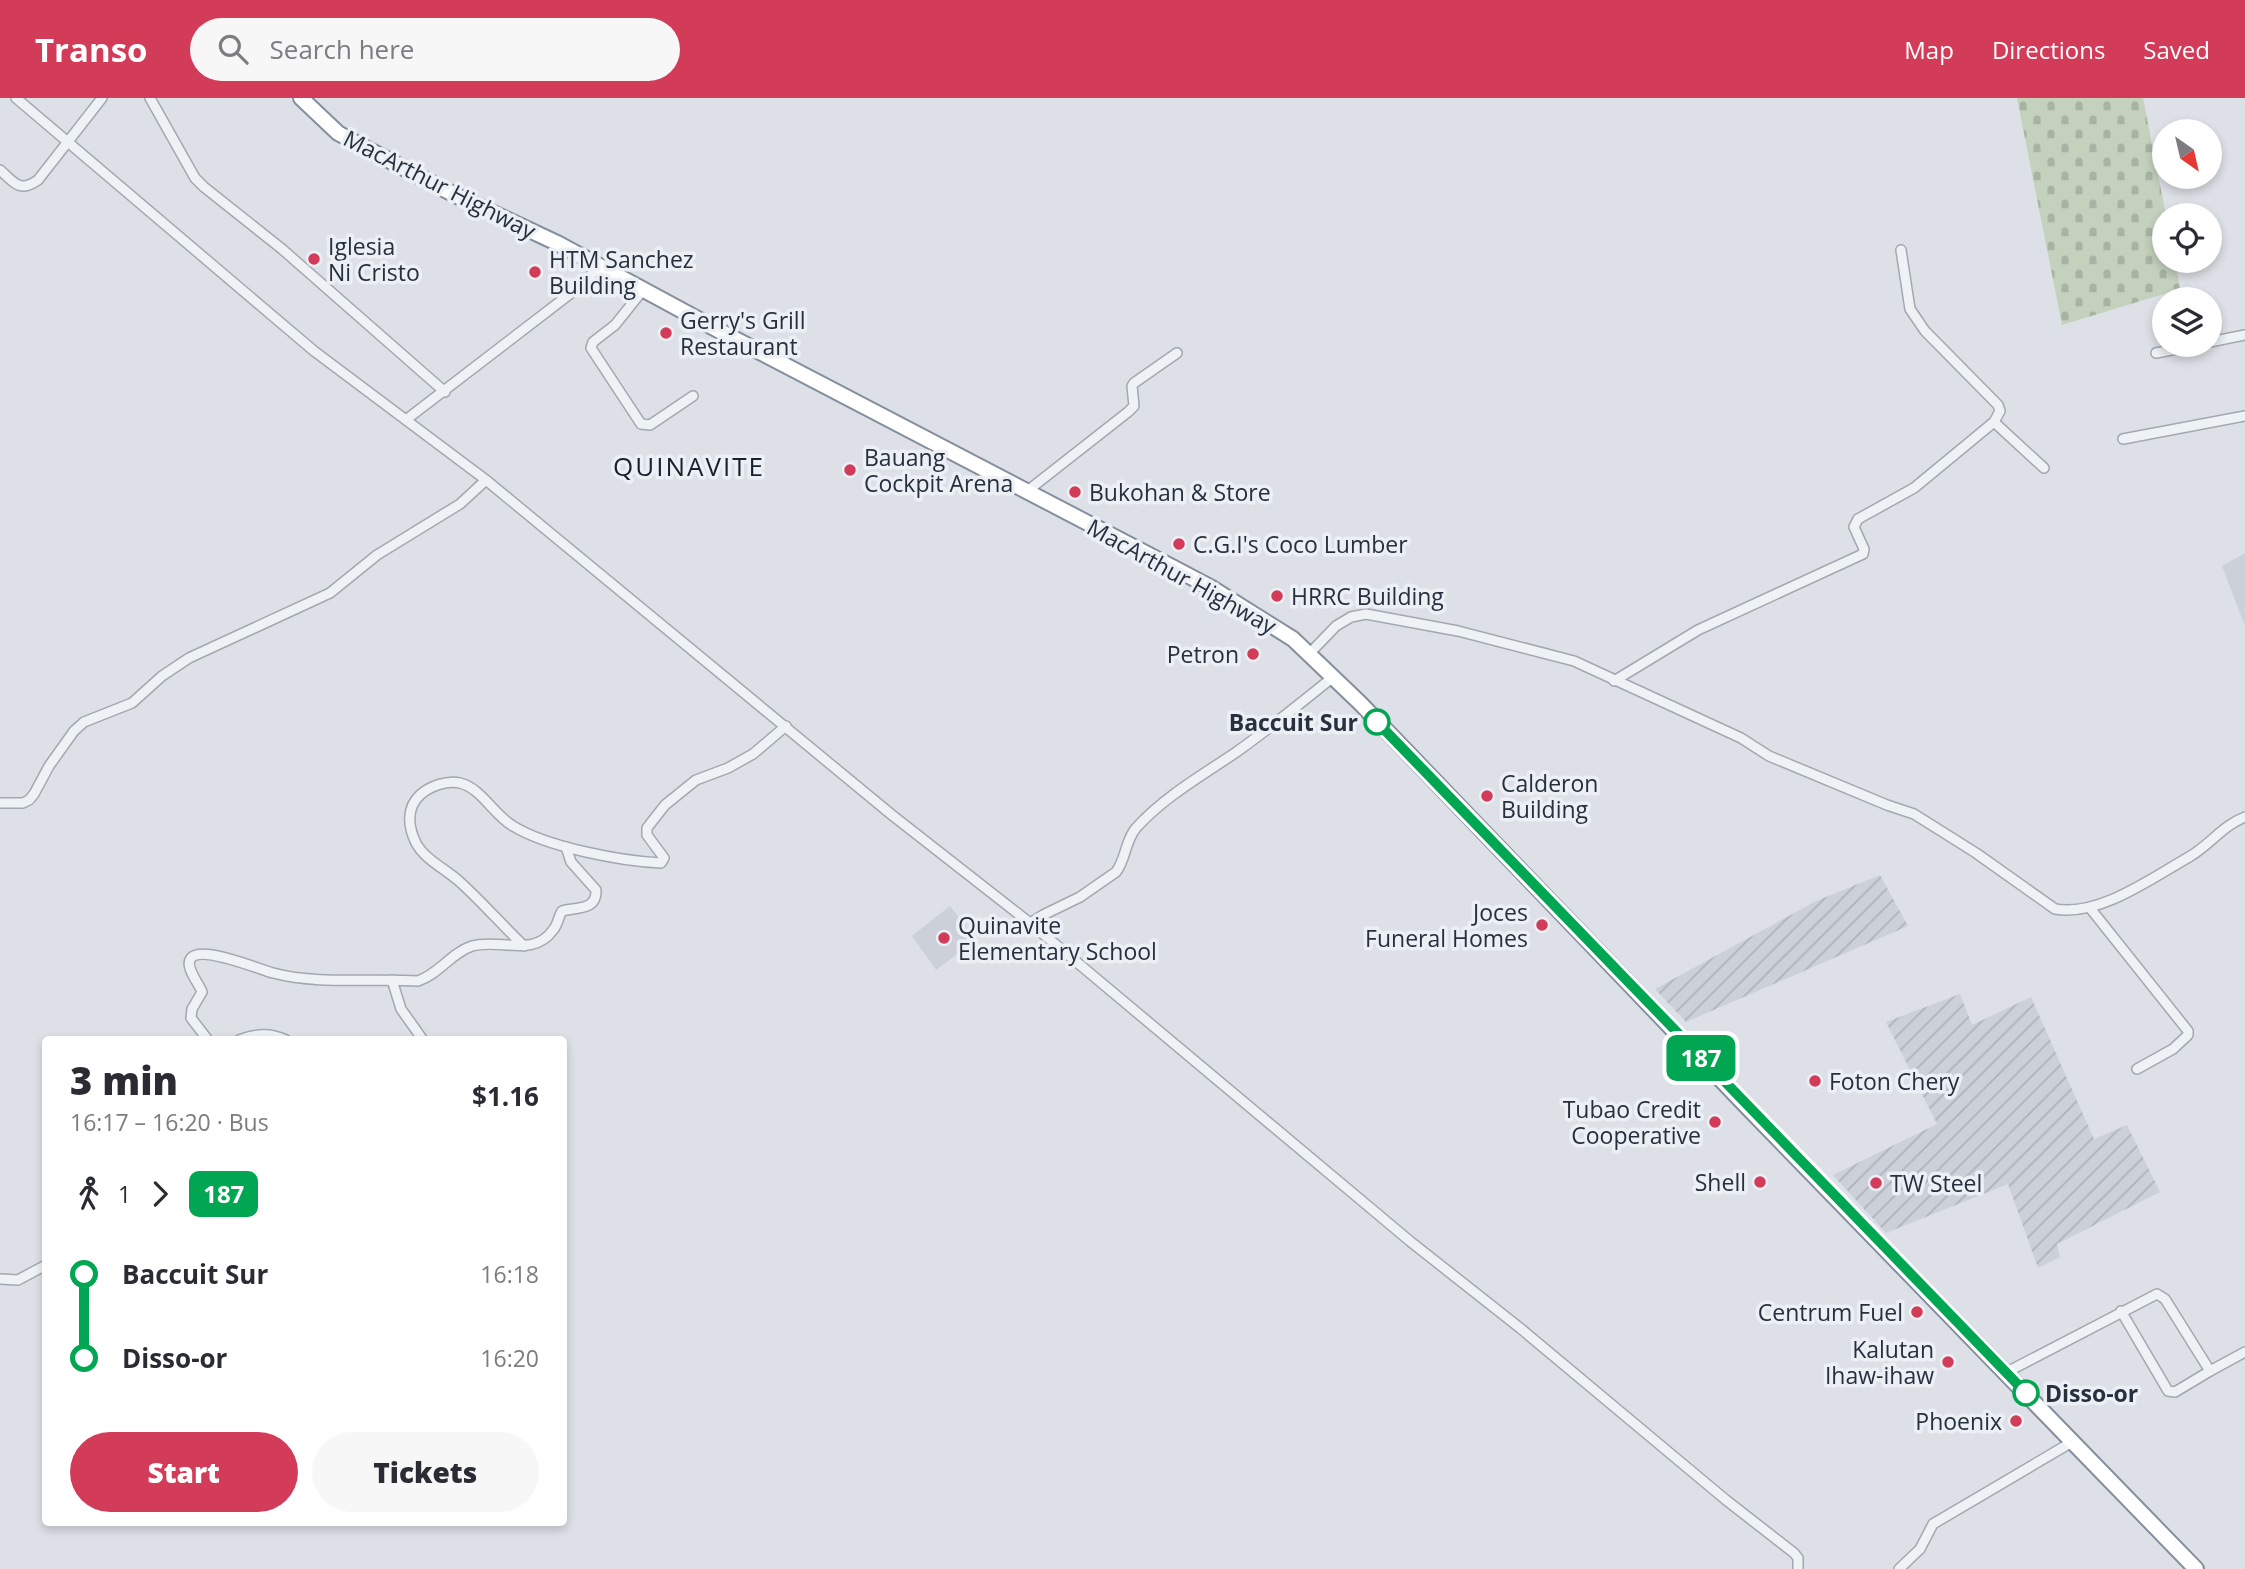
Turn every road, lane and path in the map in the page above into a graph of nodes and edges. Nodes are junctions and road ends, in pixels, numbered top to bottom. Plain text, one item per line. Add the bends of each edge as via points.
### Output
1 (16, 98) edge
2 (102, 98) edge
3 (150, 98) edge
4 (301, 98) edge
5 (69, 142) junction
6 (0, 170) edge
7 (1901, 250) dead end
8 (599, 267) junction
9 (643, 290) junction
10 (2245, 335) edge
11 (2222, 340) edge
12 (1177, 353) dead end
13 (444, 392) junction
14 (693, 396) dead end
15 (2245, 416) edge
16 (407, 419) junction
17 (1994, 422) junction
18 (2123, 439) dead end
19 (2044, 468) dead end
20 (486, 480) junction
21 (1026, 492) junction
22 (1309, 654) junction
23 (1333, 677) junction
24 (1614, 681) junction
25 (786, 726) junction
26 (0, 803) edge
27 (2245, 817) edge
28 (566, 847) junction
29 (2090, 908) junction
30 (1030, 923) junction
31 (524, 946) junction
32 (392, 980) junction
33 (205, 1036) edge
34 (252, 1036) edge
35 (278, 1036) edge
36 (420, 1036) edge
37 (2137, 1069) dead end
38 (42, 1267) edge
39 (0, 1279) edge
40 (2120, 1311) junction
41 (2245, 1352) edge
42 (2210, 1371) junction
43 (2005, 1373) junction
44 (2072, 1442) junction
45 (1798, 1569) edge
46 (1899, 1569) edge
47 (2196, 1569) edge

1 - 5 street
2 - 5 street
3 - 13 street via 195,178
4 - 8 highway, MacArthur Highway via 347,138
5 - 6 street via 31,185 20,187
5 - 16 street via 314,351
7 - 17 street via 1910,309 1925,331 1998,405
8 - 9 highway, MacArthur Highway
8 - 13 street
9 - 14 street via 591,348 641,424 650,425
9 - 21 highway, MacArthur Highway
10 - 11 street
12 - 21 street via 1132,386 1133,406 1128,412
13 - 16 street
15 - 18 street
16 - 20 street
17 - 19 street
17 - 24 street via 1914,488 1856,521 1863,554 1698,630
20 - 25 street
20 - 26 street via 460,504 377,555 330,593 189,658 132,703 85,722 74,731 29,800
21 - 22 highway, MacArthur Highway via 1210,587
22 - 23 highway, MacArthur Highway
22 - 24 street via 1336,626 1366,614 1458,631 1574,661
23 - 30 street via 1268,729 1175,792 1135,829 1116,872
23 - 43 highway, MacArthur Highway
24 - 29 street via 1741,738 1769,756 1914,814 2055,909
25 - 28 street via 753,754 696,780 665,806 647,828 663,863
25 - 30 street
27 - 29 street via 2226,826 2202,850
28 - 31 street via 571,862 596,890 596,896 588,906 562,911 550,934
28 - 31 street via 517,829 462,783 436,785 412,805 409,816 416,843
29 - 37 street via 2188,1031 2180,1044
30 - 45 street via 1400,1234 1794,1553
31 - 32 street via 472,946 429,978
32 - 33 street via 294,979 201,953 189,964 202,992 190,1013
32 - 36 street via 401,1009
34 - 35 street
38 - 39 street via 18,1280
40 - 42 street via 2152,1294 2162,1295
40 - 42 street via 2168,1391 2175,1392
40 - 43 street
41 - 42 street
43 - 44 highway, MacArthur Highway
44 - 46 street via 1933,1524 1920,1549
44 - 47 highway, MacArthur Highway

